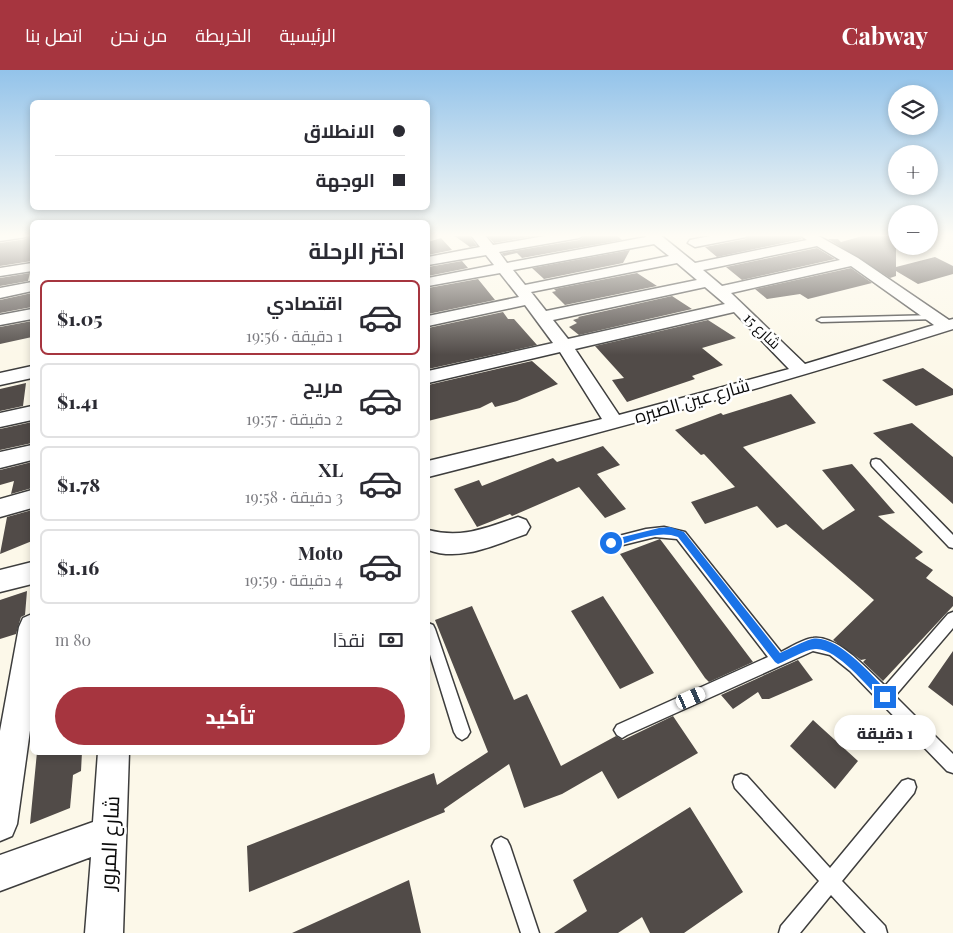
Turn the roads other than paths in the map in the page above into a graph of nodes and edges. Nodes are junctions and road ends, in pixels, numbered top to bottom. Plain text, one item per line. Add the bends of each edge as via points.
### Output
1 (470, 274) edge
2 (509, 274) edge
3 (629, 274) edge
4 (699, 274) edge
5 (784, 274) edge
6 (872, 274) edge
7 (430, 282) edge
8 (713, 287) junction
9 (30, 288) edge
10 (0, 293) edge
11 (524, 295) junction
12 (737, 306) junction
13 (30, 314) edge
14 (542, 317) junction
15 (0, 320) edge
16 (821, 320) dead end
17 (430, 321) edge
18 (945, 322) edge
19 (564, 345) junction
20 (802, 371) junction
21 (30, 372) edge
22 (430, 377) edge
23 (0, 379) edge
24 (30, 413) edge
25 (0, 420) edge
26 (614, 423) junction
27 (30, 453) edge
28 (0, 460) edge
29 (876, 463) dead end
30 (430, 469) edge
31 (30, 500) edge
32 (0, 508) edge
33 (518, 527) dead end
34 (430, 541) edge
35 (611, 543) dead end
36 (953, 543) edge
37 (30, 574) edge
38 (0, 581) edge
39 (953, 618) edge
40 (430, 635) edge
41 (30, 639) edge
42 (778, 659) junction
43 (885, 697) junction
44 (622, 730) dead end
45 (462, 732) dead end
46 (114, 755) edge
47 (953, 765) edge
48 (741, 782) dead end
49 (908, 787) dead end
50 (0, 824) edge
51 (110, 833) junction
52 (501, 846) dead end
53 (0, 873) edge
54 (831, 882) junction
55 (104, 933) edge
56 (530, 933) edge
57 (788, 933) edge
58 (878, 933) edge

1 - 7 street
2 - 11 street
3 - 11 street
4 - 8 street, شارع 15
5 - 8 street
6 - 18 street
8 - 12 street, شارع 15
8 - 14 street
9 - 10 street
11 - 14 street
11 - 17 street
12 - 19 street
12 - 20 street, شارع 15
13 - 15 street
14 - 19 street
16 - 18 lane
18 - 20 street, شارع عين الصيره
19 - 22 street
19 - 26 street
20 - 26 street, شارع عين الصيره
21 - 23 street
24 - 25 street
26 - 30 street, شارع عين الصيره
27 - 28 street
29 - 36 lane
31 - 32 street
33 - 34 street via 456,545 438,546
35 - 42 lane via 659,531 670,530 681,535
37 - 38 street
39 - 43 lane
40 - 45 lane
41 - 50 street
42 - 43 lane via 813,644 823,645 834,649 855,666
42 - 44 lane
43 - 47 lane
46 - 51 street, شارع المرور
48 - 54 lane
49 - 54 lane
51 - 53 street
51 - 55 street, شارع المرور
52 - 56 lane
54 - 57 lane
54 - 58 lane

